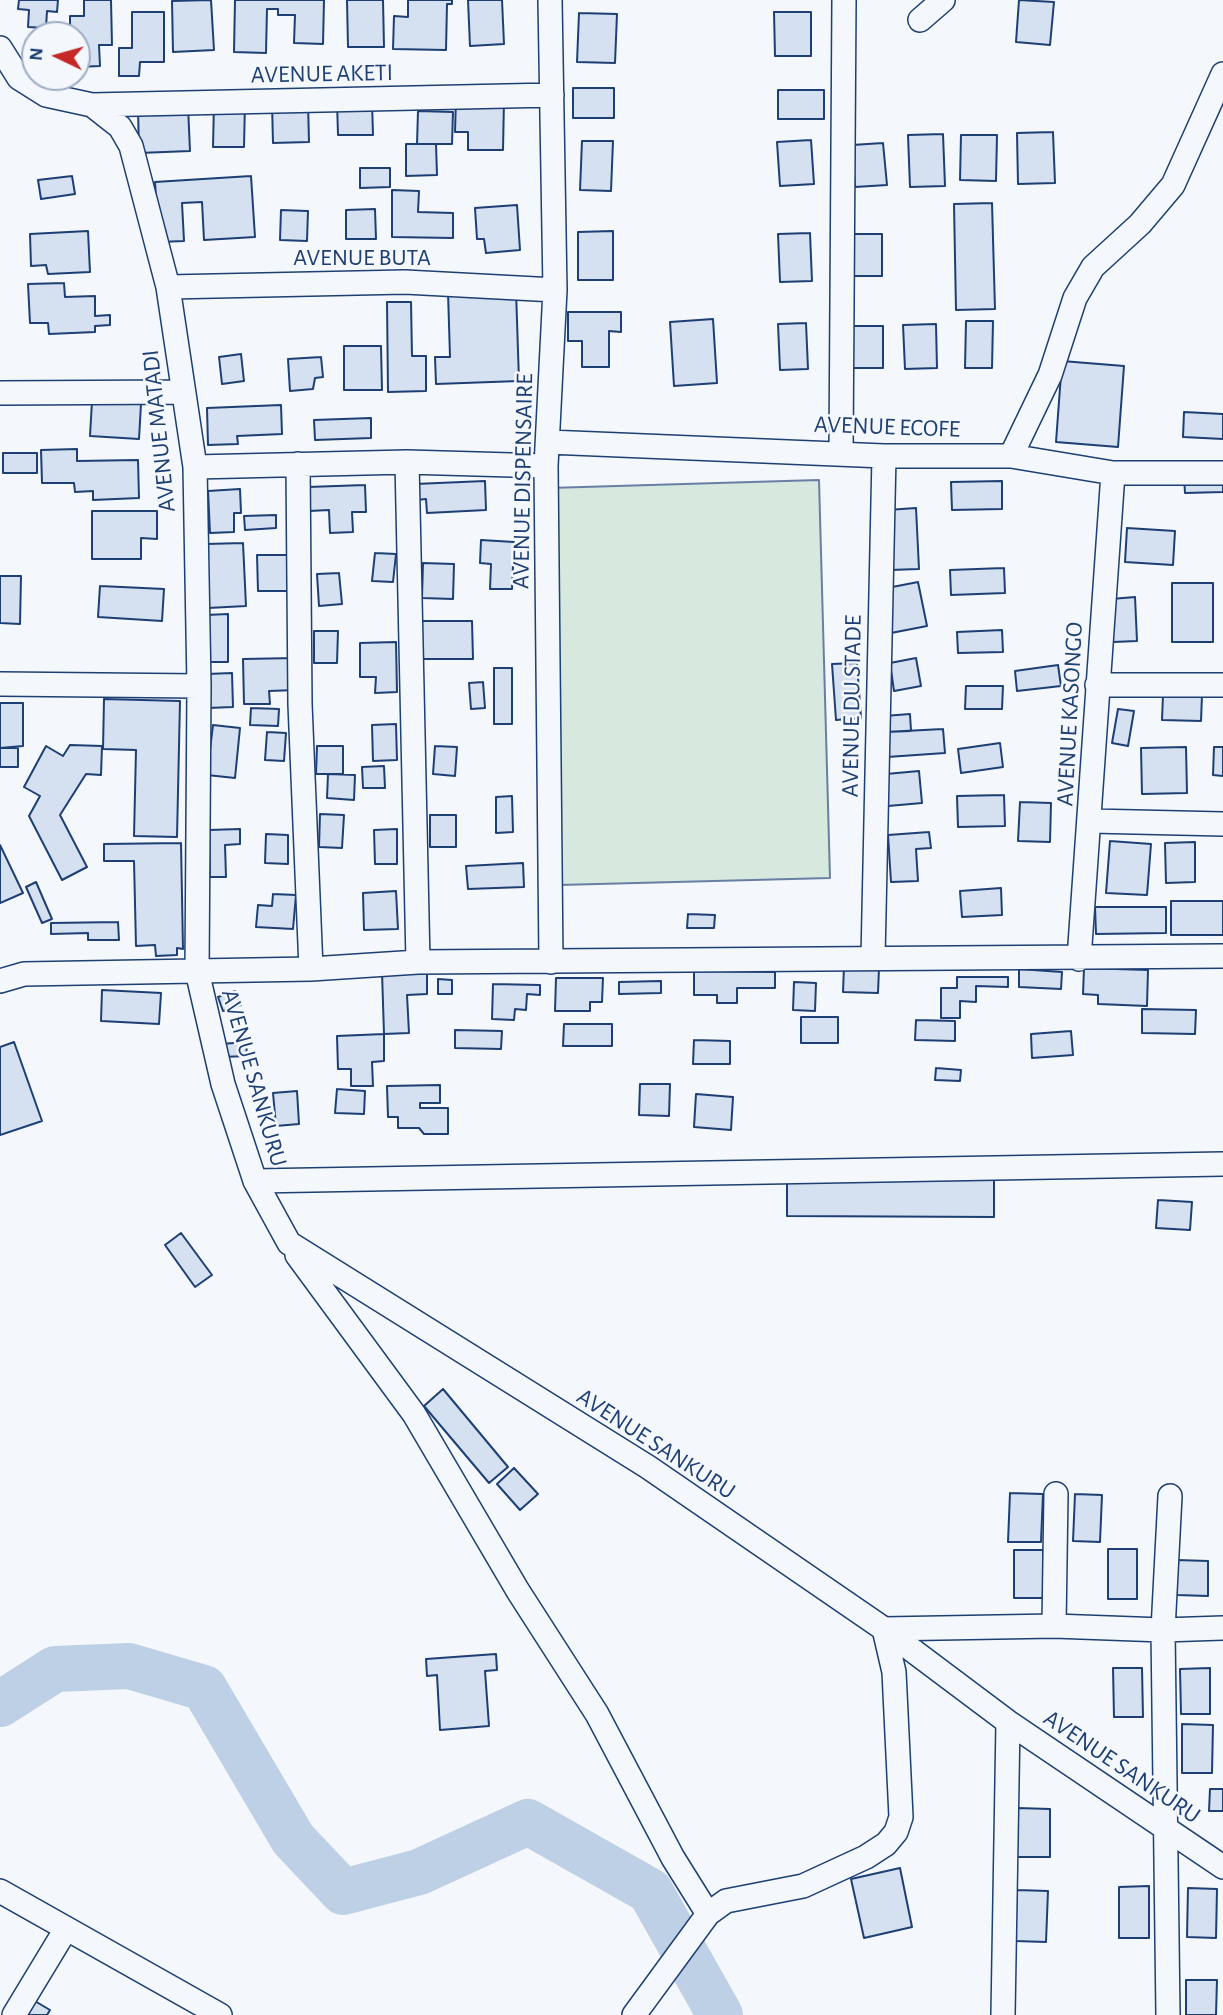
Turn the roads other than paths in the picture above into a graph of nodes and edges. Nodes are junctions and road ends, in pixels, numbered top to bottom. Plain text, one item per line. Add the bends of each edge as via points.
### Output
1 (551, 0) edge
2 (844, 0) edge
3 (943, 0) edge
4 (920, 20) dead end
5 (0, 48) edge
6 (1223, 74) edge
7 (552, 95) junction
8 (92, 105) junction
9 (168, 287) junction
10 (555, 290) junction
11 (182, 392) junction
12 (0, 393) edge
13 (548, 442) junction
14 (841, 453) junction
15 (884, 456) junction
16 (1011, 456) junction
17 (407, 461) junction
18 (298, 464) junction
19 (546, 466) junction
20 (195, 467) junction
21 (1113, 473) junction
22 (1223, 473) edge
23 (0, 684) edge
24 (1097, 685) junction
25 (1223, 685) edge
26 (199, 686) junction
27 (1091, 821) junction
28 (1223, 824) edge
29 (1223, 956) edge
30 (873, 957) junction
31 (1079, 959) junction
32 (418, 962) junction
33 (551, 962) junction
34 (311, 969) junction
35 (197, 971) junction
36 (0, 981) edge
37 (1223, 1164) edge
38 (255, 1181) junction
39 (289, 1243) junction
40 (1056, 1494) dead end
41 (1170, 1496) dead end
42 (1054, 1626) junction
43 (1223, 1628) edge
44 (884, 1629) junction
45 (1163, 1630) junction
46 (1008, 1722) junction
47 (1165, 1828) junction
48 (1212, 1852) edge
49 (1223, 1867) edge
50 (0, 1891) edge
51 (708, 1914) junction
52 (66, 1929) junction
53 (196, 2009) edge
54 (14, 2015) edge
55 (220, 2015) edge
56 (634, 2015) edge
57 (1003, 2015) edge
58 (1168, 2015) edge

1 - 7 street, AVENUE DISPENSAIRE
2 - 14 street
3 - 4 street
5 - 8 street, AVENUE MATADI via 19,78 46,95
6 - 16 street via 1172,184 1140,225 1093,267 1075,298 1050,375
7 - 8 street, AVENUE AKETI
7 - 10 street, AVENUE DISPENSAIRE
8 - 9 street, AVENUE MATADI via 120,127 131,146
9 - 10 street, AVENUE BUTA via 405,282
9 - 11 street, AVENUE MATADI
10 - 13 street, AVENUE DISPENSAIRE
11 - 12 street
11 - 20 street, AVENUE MATADI
13 - 14 street, AVENUE ECOFE
13 - 19 street, AVENUE DISPENSAIRE
14 - 15 street, AVENUE ECOFE
15 - 16 street, AVENUE ECOFE
15 - 30 street, AVENUE DU STADE
16 - 21 street, AVENUE ECOFE
17 - 18 street
17 - 19 street
17 - 32 street
18 - 20 street
18 - 34 street via 300,704
19 - 33 street, AVENUE DISPENSAIRE
20 - 26 street, AVENUE MATADI
21 - 22 street, AVENUE ECOFE
21 - 24 street, AVENUE KASONGO
23 - 26 street
24 - 25 street
24 - 27 street, AVENUE KASONGO
26 - 35 street, AVENUE MATADI
27 - 28 street
27 - 31 street, AVENUE KASONGO
29 - 31 street
30 - 31 street
30 - 33 street
32 - 33 street
32 - 34 street
34 - 35 street
35 - 36 street via 24,974
35 - 38 street, AVENUE SANKURU via 223,1084
37 - 38 street
38 - 39 street, AVENUE SANKURU
39 - 44 street, AVENUE SANKURU via 648,1467
39 - 51 street via 414,1414 597,1714
40 - 42 street
41 - 45 street
42 - 44 street
42 - 45 street
43 - 45 street
44 - 46 street, AVENUE SANKURU
44 - 51 street via 894,1672 901,1817 896,1832 887,1844 849,1866 803,1886 726,1901
45 - 47 street
46 - 47 street, AVENUE SANKURU
46 - 57 street
47 - 48 street, AVENUE SANKURU
47 - 58 street
48 - 49 street, AVENUE SANKURU
50 - 52 street
51 - 56 street
52 - 53 street
52 - 54 street
53 - 55 street

